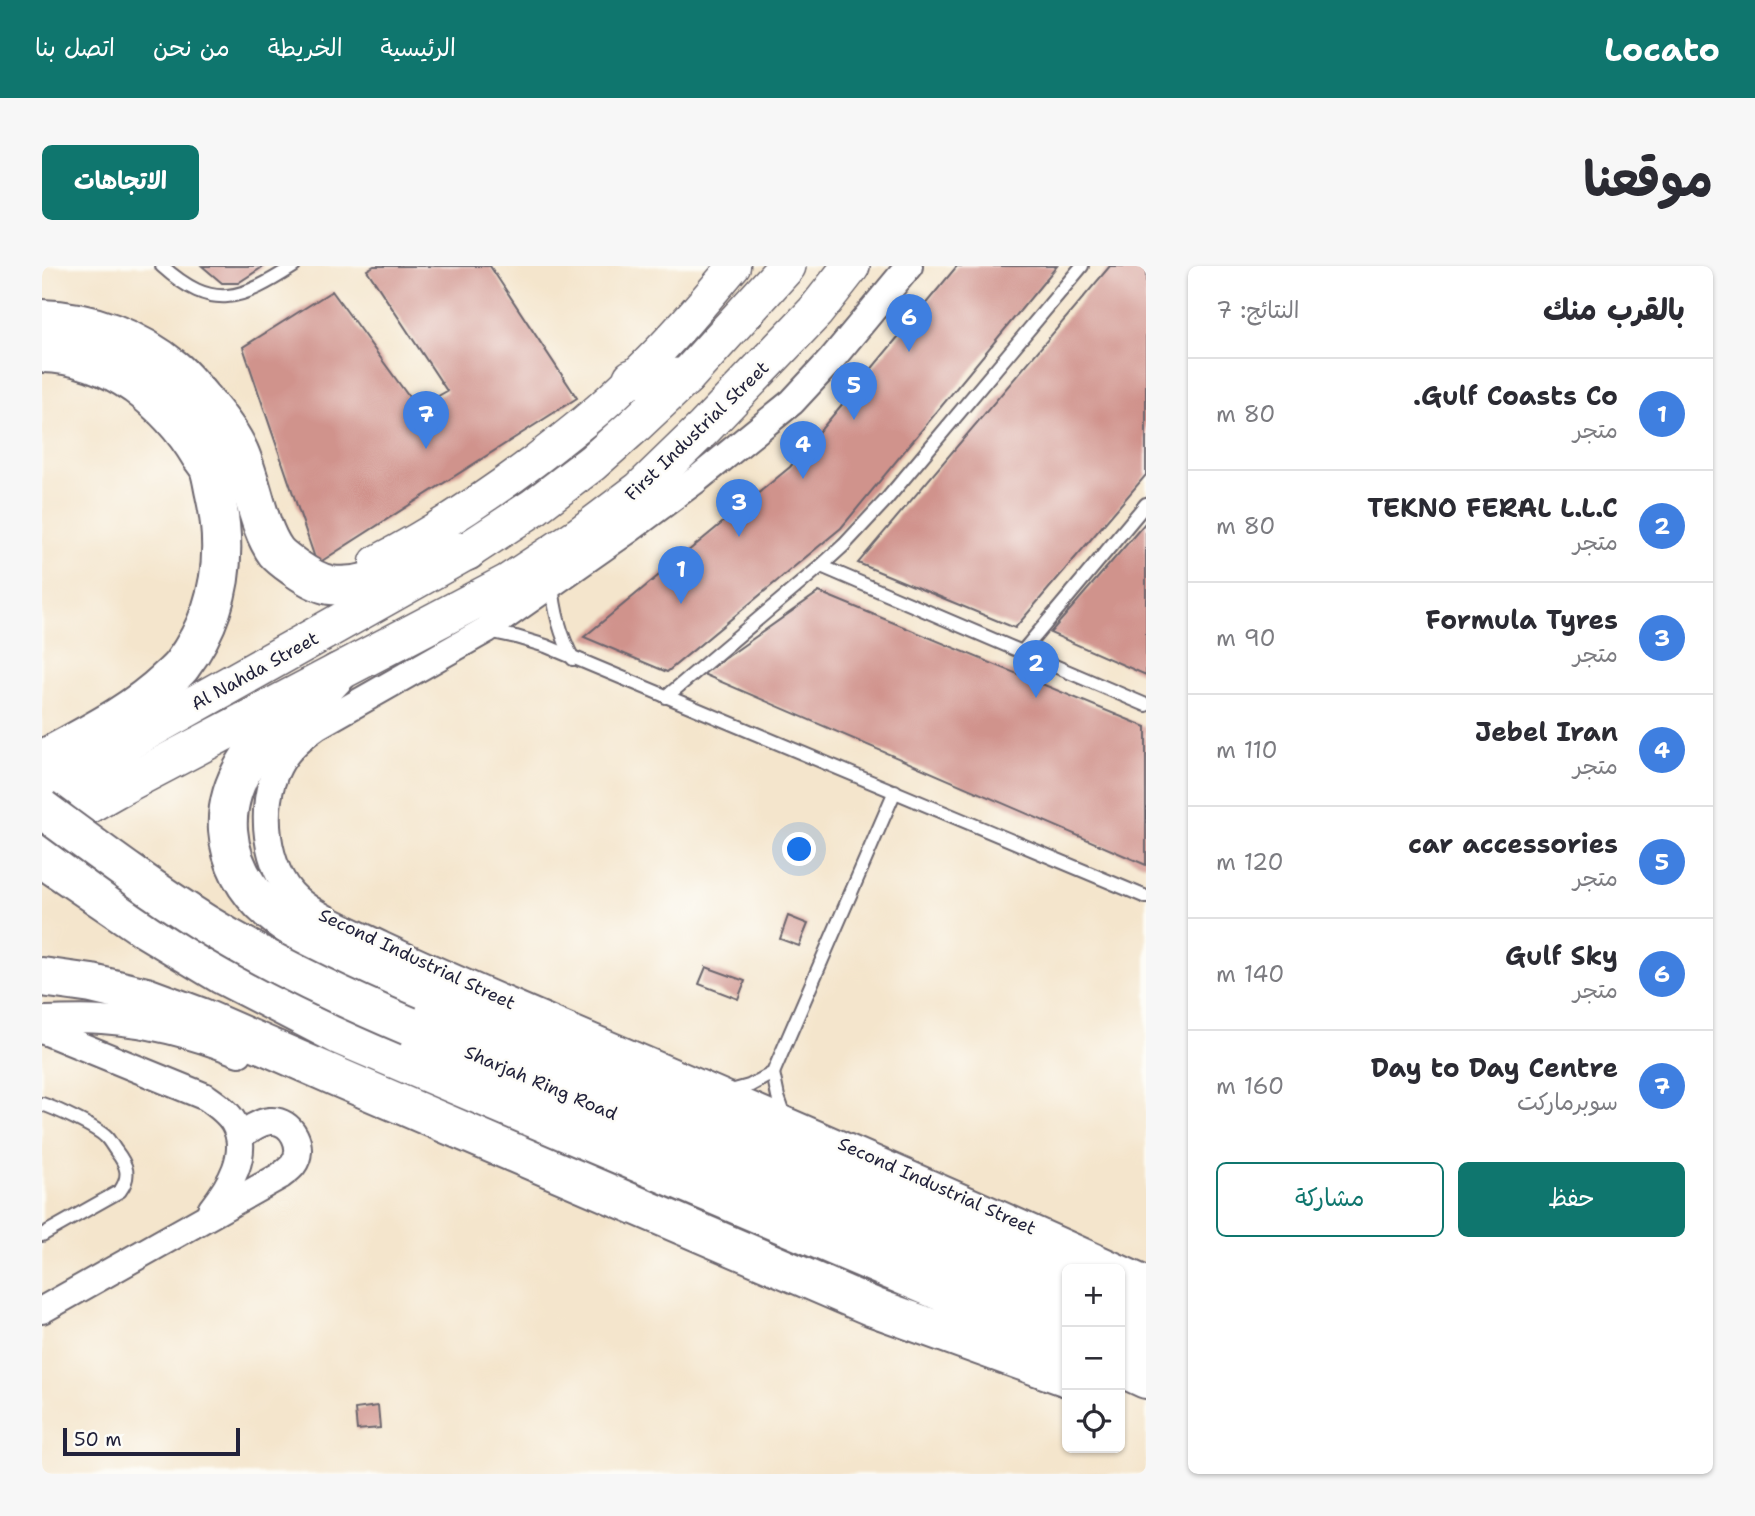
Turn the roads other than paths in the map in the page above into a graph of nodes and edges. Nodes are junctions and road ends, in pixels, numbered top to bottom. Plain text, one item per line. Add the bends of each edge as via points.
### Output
1 (162, 266) edge
2 (294, 266) edge
3 (734, 266) edge
4 (787, 266) edge
5 (852, 266) edge
6 (909, 266) edge
7 (1082, 266) edge
8 (42, 319) edge
9 (42, 353) edge
10 (686, 377) junction
11 (632, 378) junction
12 (1146, 504) edge
13 (630, 529) junction
14 (579, 536) junction
15 (467, 551) junction
16 (821, 566) junction
17 (552, 583) junction
18 (332, 585) junction
19 (486, 630) junction
20 (1022, 652) junction
21 (573, 659) junction
22 (338, 673) junction
23 (666, 696) junction
24 (1146, 705) edge
25 (42, 760) edge
26 (42, 790) edge
27 (894, 791) junction
28 (42, 809) edge
29 (42, 831) edge
30 (42, 858) edge
31 (1146, 897) edge
32 (42, 977) edge
33 (42, 1020) edge
34 (42, 1030) edge
35 (773, 1073) junction
36 (335, 1076) junction
37 (721, 1093) junction
38 (42, 1104) edge
39 (787, 1121) junction
40 (240, 1136) junction
41 (206, 1217) junction
42 (42, 1235) edge
43 (1062, 1273) edge
44 (1146, 1280) edge
45 (1125, 1299) edge
46 (1062, 1306) edge
47 (1146, 1309) edge
48 (42, 1310) edge
49 (1125, 1332) edge
50 (1146, 1342) edge
51 (1062, 1343) edge
52 (1125, 1369) edge
53 (1062, 1375) edge
54 (1146, 1379) edge
55 (1125, 1398) edge
56 (1146, 1405) edge

1 - 2 lane via 194,290 236,296
3 - 11 street
4 - 10 main road
5 - 14 main road, First Industrial Street via 815,312 704,428 640,490
6 - 13 street, Second Industrial Street via 792,402
7 - 16 lane via 886,500
8 - 18 main road via 109,332 142,346 174,370 230,435 276,552 308,577
9 - 25 main road via 88,360 122,375 153,397 187,433 208,468 222,549 218,591 204,631 181,667 153,694
10 - 11 main road
10 - 15 main road via 592,463
11 - 18 street via 486,497 440,528
12 - 20 lane
13 - 14 main road
13 - 17 street, Second Industrial Street
14 - 22 main road, First Industrial Street via 508,583
15 - 18 main road via 438,554 369,582
15 - 26 main road, Al Nahda Street
16 - 20 lane
16 - 23 lane
17 - 19 street, Second Industrial Street
17 - 21 lane via 557,623
19 - 21 lane via 546,646
19 - 37 street, Second Industrial Street via 317,726 288,751 271,783 267,824 273,862 282,883 297,900 356,933
20 - 24 lane
21 - 23 lane
22 - 29 main road
22 - 43 main road via 257,749 232,791 227,817 237,869 250,892 272,913 296,931 379,973
23 - 27 lane
27 - 31 lane
27 - 35 lane
28 - 46 main road, Sharjah Ring Road, bridge via 205,923 314,983
30 - 51 main road, Sharjah Ring Road via 143,927 302,1017
32 - 36 main road via 146,997
33 - 36 street via 151,1026 296,1073
34 - 40 street via 206,1097 221,1107
35 - 37 lane
35 - 39 lane
36 - 53 main road via 873,1307
37 - 39 street, Second Industrial Street
38 - 42 lane via 105,1136 127,1168 127,1176 120,1191
39 - 44 street, Second Industrial Street
40 - 41 street via 235,1173
40 - 41 street via 259,1124 279,1122 295,1136 298,1156 280,1176
41 - 48 street
45 - 47 main road
49 - 50 main road
52 - 54 main road
55 - 56 main road

